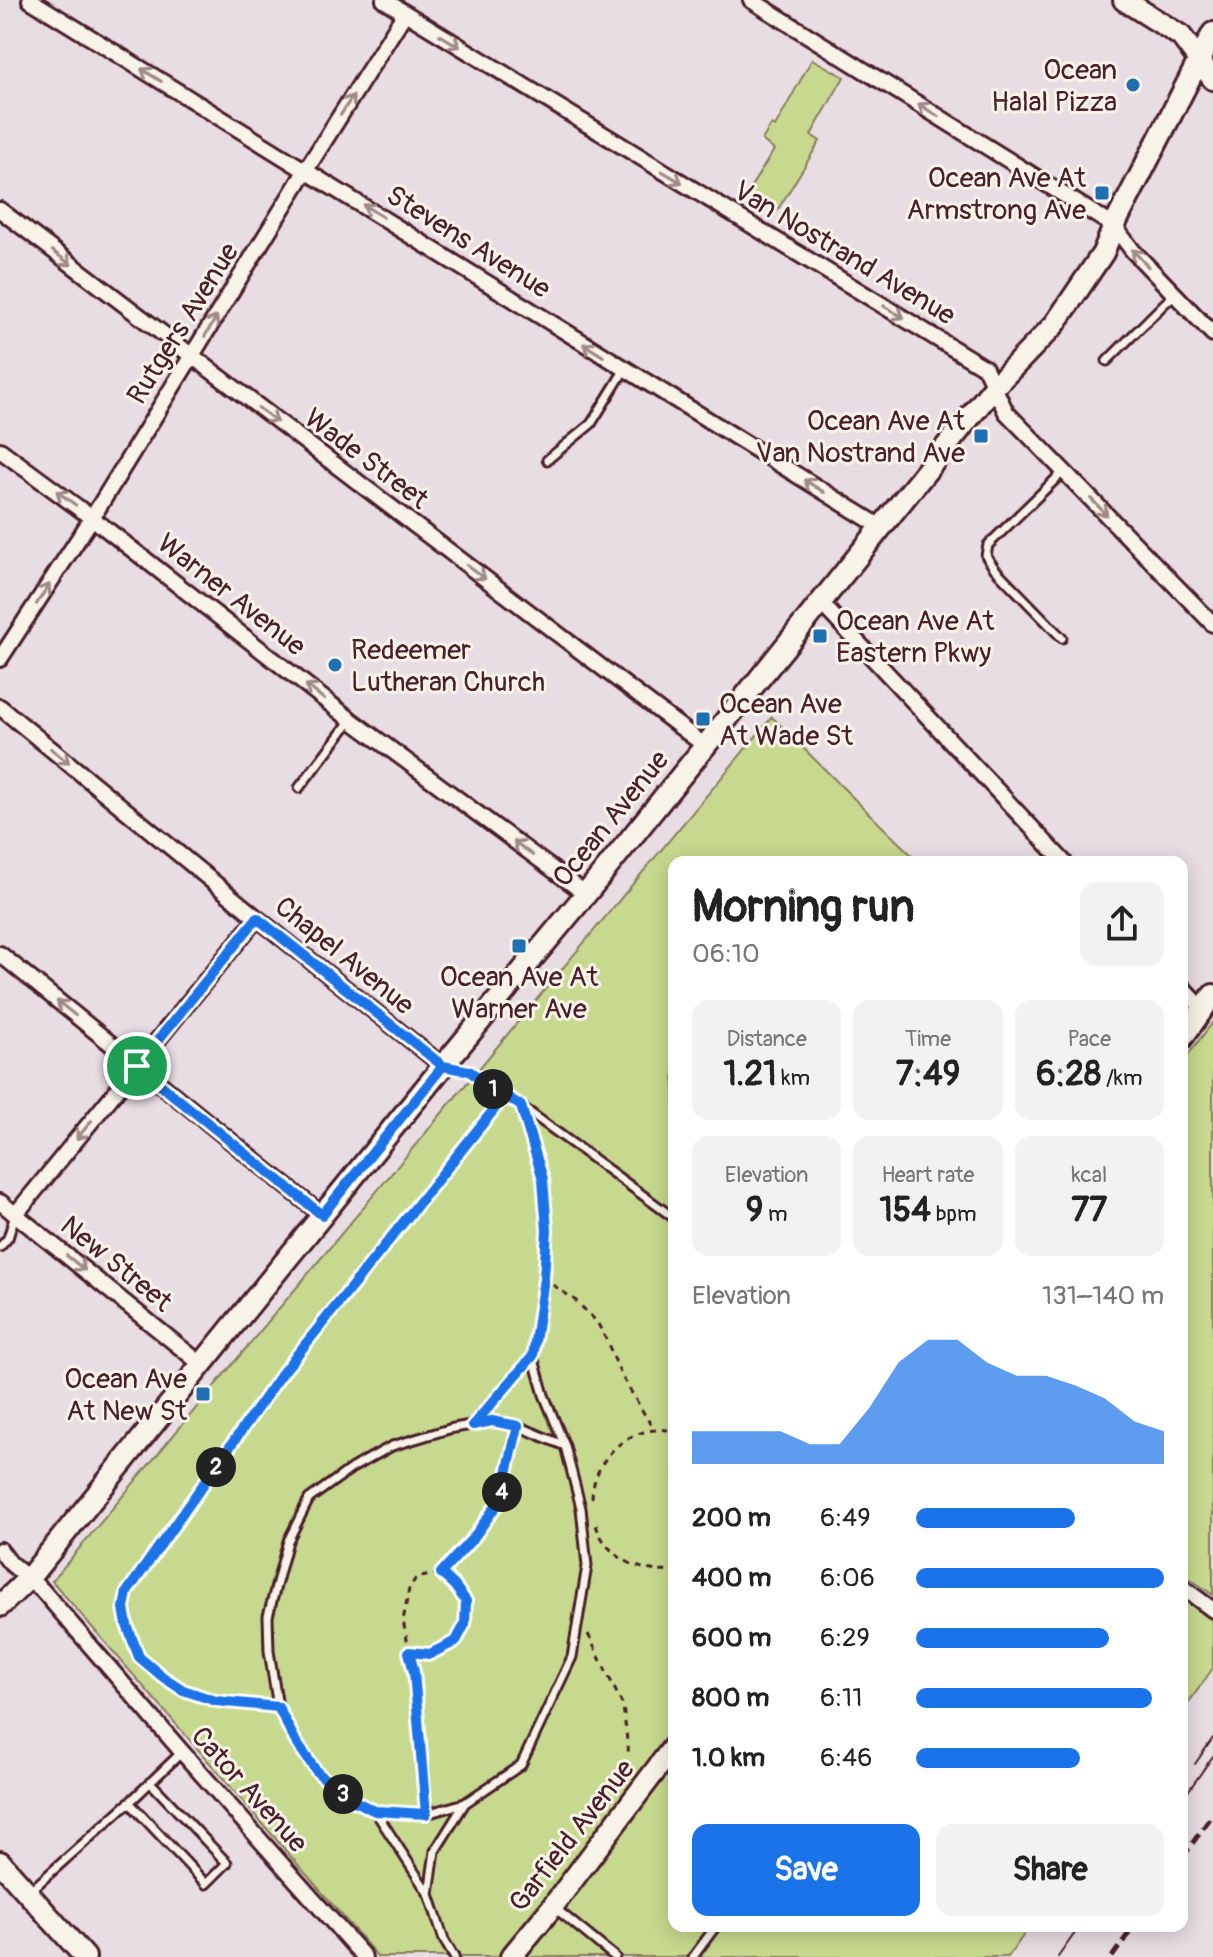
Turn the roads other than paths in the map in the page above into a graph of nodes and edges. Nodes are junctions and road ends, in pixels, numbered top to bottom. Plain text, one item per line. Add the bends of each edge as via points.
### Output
1 (30, 0) edge
2 (384, 0) edge
3 (751, 0) edge
4 (1124, 0) edge
5 (405, 13) junction
6 (1213, 33) edge
7 (1199, 60) junction
8 (1213, 79) edge
9 (306, 170) junction
10 (0, 210) edge
11 (1114, 226) junction
12 (1175, 295) junction
13 (1213, 334) edge
14 (192, 357) junction
15 (1107, 361) dead end
16 (625, 369) junction
17 (994, 387) junction
18 (0, 450) edge
19 (547, 460) dead end
20 (1064, 471) junction
21 (92, 518) junction
22 (881, 527) junction
23 (821, 603) junction
24 (1213, 624) edge
25 (1062, 638) dead end
26 (0, 659) edge
27 (0, 707) edge
28 (351, 720) junction
29 (704, 745) junction
30 (299, 788) dead end
31 (1058, 856) edge
32 (586, 894) junction
33 (257, 918) junction
34 (0, 954) edge
35 (1188, 990) edge
36 (1208, 1002) edge
37 (1188, 1030) edge
38 (137, 1066) junction
39 (443, 1066) junction
40 (521, 1106) junction
41 (0, 1202) edge
42 (668, 1214) edge
43 (15, 1215) junction
44 (322, 1215) junction
45 (0, 1247) edge
46 (533, 1356) junction
47 (201, 1364) junction
48 (473, 1425) junction
49 (565, 1446) junction
50 (0, 1550) edge
51 (29, 1578) junction
52 (1188, 1591) edge
53 (0, 1606) edge
54 (1213, 1610) edge
55 (182, 1752) junction
56 (668, 1756) edge
57 (150, 1782) junction
58 (129, 1802) junction
59 (465, 1803) junction
60 (375, 1811) junction
61 (0, 1862) edge
62 (28, 1893) junction
63 (429, 1894) junction
64 (553, 1906) junction
65 (712, 1932) edge
66 (83, 1957) edge
67 (364, 1957) edge
68 (454, 1957) edge
69 (511, 1957) edge
70 (615, 1957) edge
71 (693, 1957) edge

9 -> 1 street, Stevens Avenue
2 - 5 street, Van Nostrand Avenue
11 -> 3 street
4 - 7 street via 1181,36
9 -> 5 street, Rutgers Avenue
5 -> 17 street, Van Nostrand Avenue via 985,368
6 - 7 street, Ocean Avenue
7 - 8 street
7 - 11 street, Ocean Avenue
14 -> 9 street, Rutgers Avenue
16 -> 9 street, Stevens Avenue
10 -> 14 street, Wade Street
12 -> 11 street
11 - 17 street, Ocean Avenue via 1103,253 1055,324
12 - 13 street
12 - 15 lane
14 - 21 street, Rutgers Avenue
14 -> 29 street, Wade Street
16 - 19 lane via 591,424
22 -> 16 street, Stevens Avenue
17 - 20 street, Van Nostrand Avenue via 1006,412
17 - 22 street, Ocean Avenue
21 -> 18 street, Warner Avenue
20 -> 24 street, Van Nostrand Avenue
20 - 25 lane via 988,545 986,556
26 -> 21 street, Rutgers Avenue
28 -> 21 street, Warner Avenue
22 - 23 street, Ocean Avenue
23 - 29 street, Ocean Avenue
23 - 31 street
27 -> 33 street, Chapel Avenue
28 - 30 lane
32 -> 28 street, Warner Avenue
29 - 32 street, Ocean Avenue
32 - 39 street, Ocean Avenue
33 - 38 street
33 - 39 street, Chapel Avenue
38 -> 34 street
35 - 36 street
36 - 37 street
38 -> 43 street
38 - 44 street
39 - 40 lane, Chapel Avenue via 469,1071
39 - 44 street, Ocean Avenue
40 - 42 lane, Chapel Avenue
40 - 46 lane via 543,1179 547,1230
41 - 43 street, New Street
43 - 45 lane
43 -> 47 street, New Street
44 - 47 street, Ocean Avenue
46 - 48 lane
46 - 49 lane
47 - 51 street, Ocean Avenue
48 - 49 lane via 492,1421 518,1426
48 - 60 lane via 392,1446 309,1499 288,1541 268,1616 278,1707 296,1742 317,1772 346,1797
49 - 59 lane via 581,1508 587,1566 572,1657 521,1765
50 - 51 street, Cator Avenue
51 - 53 street, Ocean Avenue
51 - 55 street, Cator Avenue
52 - 54 street
55 - 57 lane
55 - 67 street, Cator Avenue
56 - 64 street, Garfield Avenue
57 - 58 lane
57 - 58 lane via 227,1863 206,1884
58 - 62 lane
59 - 60 lane via 426,1814
59 - 63 lane via 435,1851
60 - 63 lane
61 - 62 street
62 - 66 street
63 - 68 lane
64 - 69 street, Garfield Avenue
64 - 70 lane
65 - 71 lane

